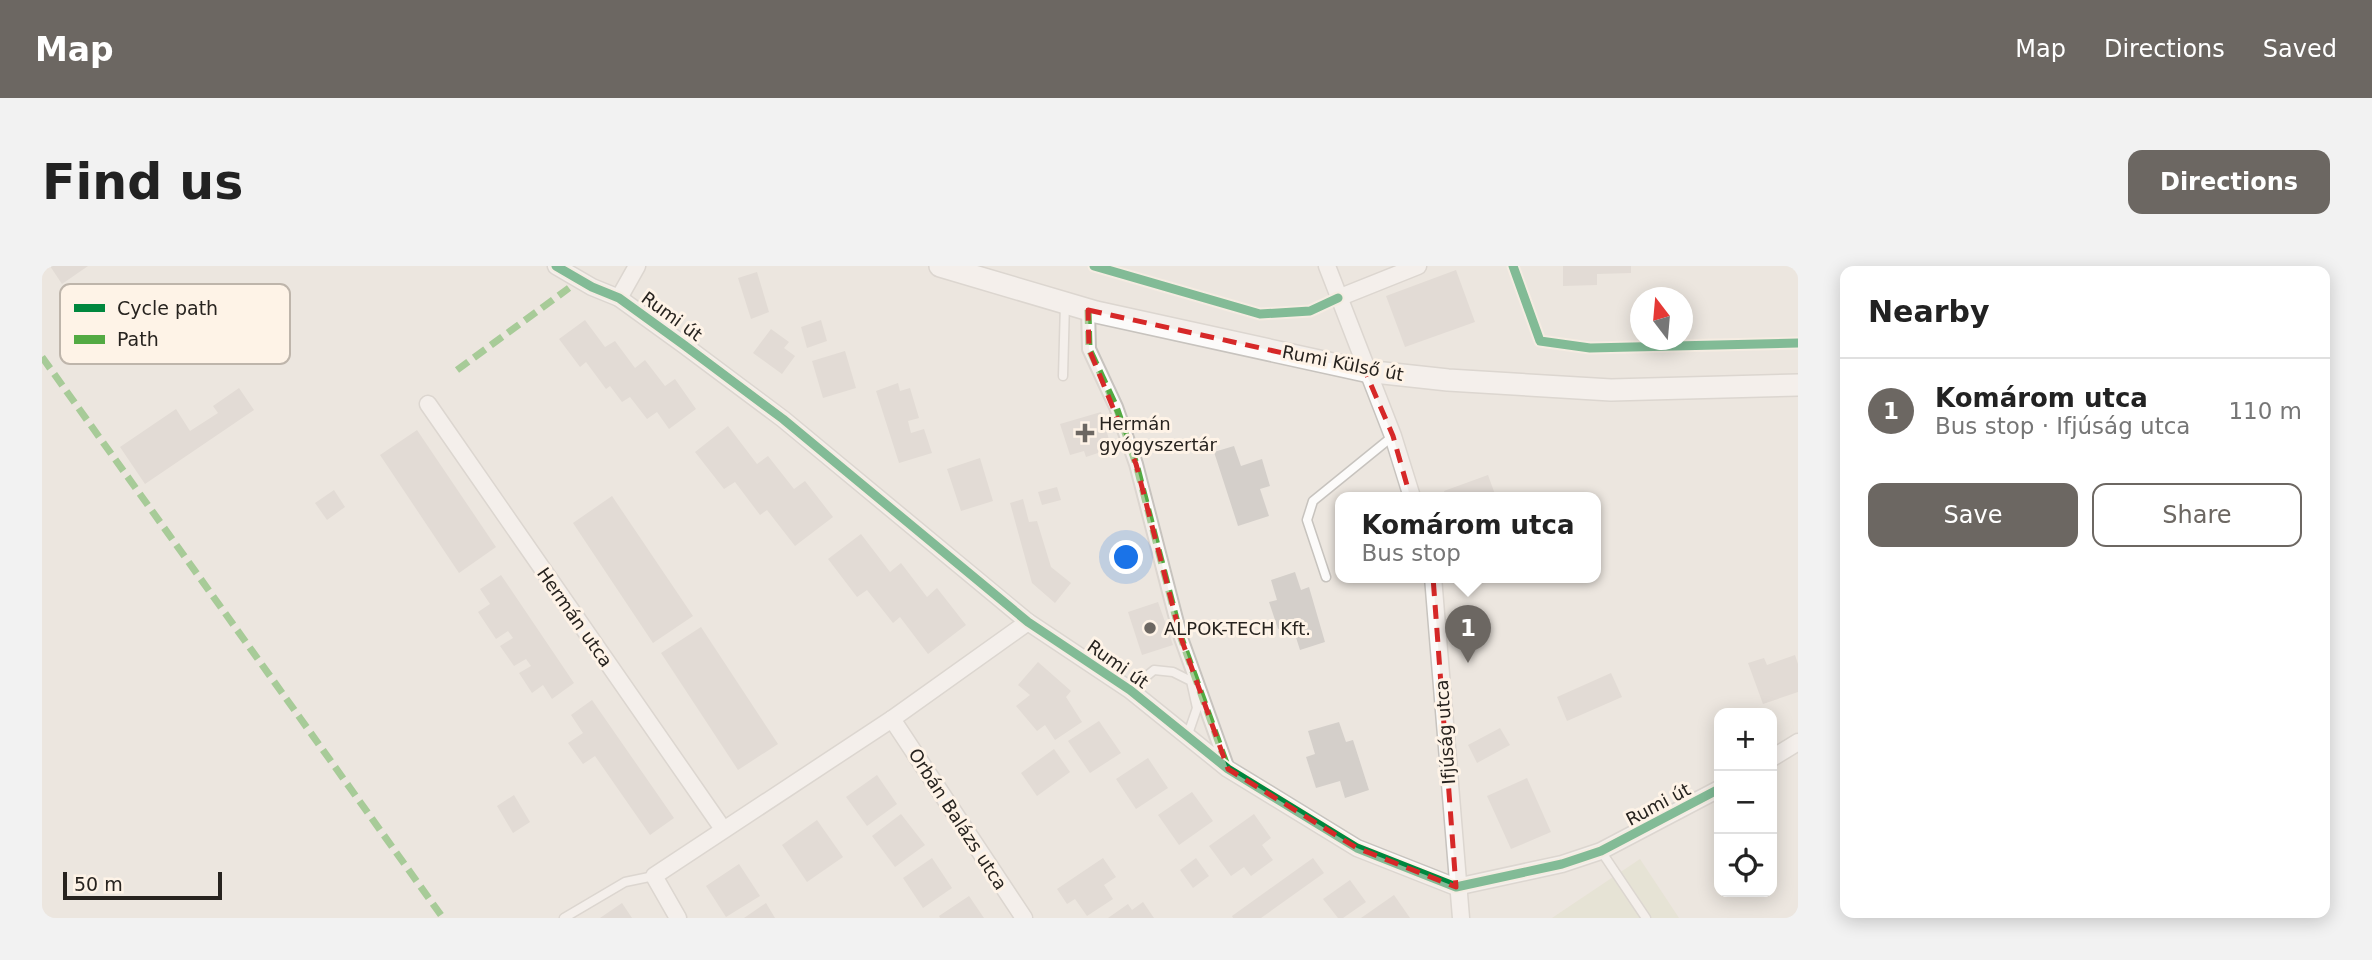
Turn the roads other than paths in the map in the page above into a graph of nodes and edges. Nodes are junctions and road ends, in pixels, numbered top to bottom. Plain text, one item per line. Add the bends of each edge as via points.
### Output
1 (556, 266) edge
2 (637, 266) edge
3 (940, 266) edge
4 (1327, 266) edge
5 (1418, 266) edge
6 (619, 298) junction
7 (1338, 298) junction
8 (1065, 303) junction
9 (1088, 310) junction
10 (1365, 371) junction
11 (1063, 376) dead end
12 (1798, 385) edge
13 (428, 404) dead end
14 (1393, 436) junction
15 (1410, 492) edge
16 (1326, 577) dead end
17 (1433, 583) edge
18 (1028, 622) junction
19 (1130, 690) junction
20 (892, 719) junction
21 (1187, 737) junction
22 (1798, 743) edge
23 (1777, 755) edge
24 (1228, 769) junction
25 (1714, 792) edge
26 (723, 829) junction
27 (1601, 851) junction
28 (654, 876) junction
29 (1456, 887) junction
30 (564, 918) edge
31 (678, 918) edge
32 (1024, 918) edge
33 (1461, 918) edge
34 (1646, 918) edge

1 - 6 street, Rumi út
2 - 6 street
3 - 8 street, Rumi Külső út
4 - 7 street
5 - 7 street
6 - 18 street, Rumi út via 783,419
7 - 10 street
8 - 9 street, Rumi Külső út
8 - 11 lane
9 - 10 street, Rumi Külső út
9 - 24 street via 1089,349 1136,464 1181,638
10 - 12 street, Rumi Külső út via 1611,390
10 - 14 street
13 - 26 street, Hermán utca
14 - 15 street
14 - 16 lane via 1313,501 1307,520
17 - 29 street, Ifjúság utca
18 - 19 street, Rumi út
18 - 20 street
19 - 21 street, Rumi út
19 - 21 lane via 1154,670 1191,681 1197,708
20 - 26 street
20 - 32 street, Orbán Balázs utca
21 - 24 street, Rumi út
22 - 23 street
24 - 29 street, Rumi út via 1357,848
25 - 27 street, Rumi út
26 - 28 street
27 - 29 street, Rumi út
27 - 34 lane
28 - 30 lane via 625,882
28 - 31 street
29 - 33 street, Ifjúság utca

